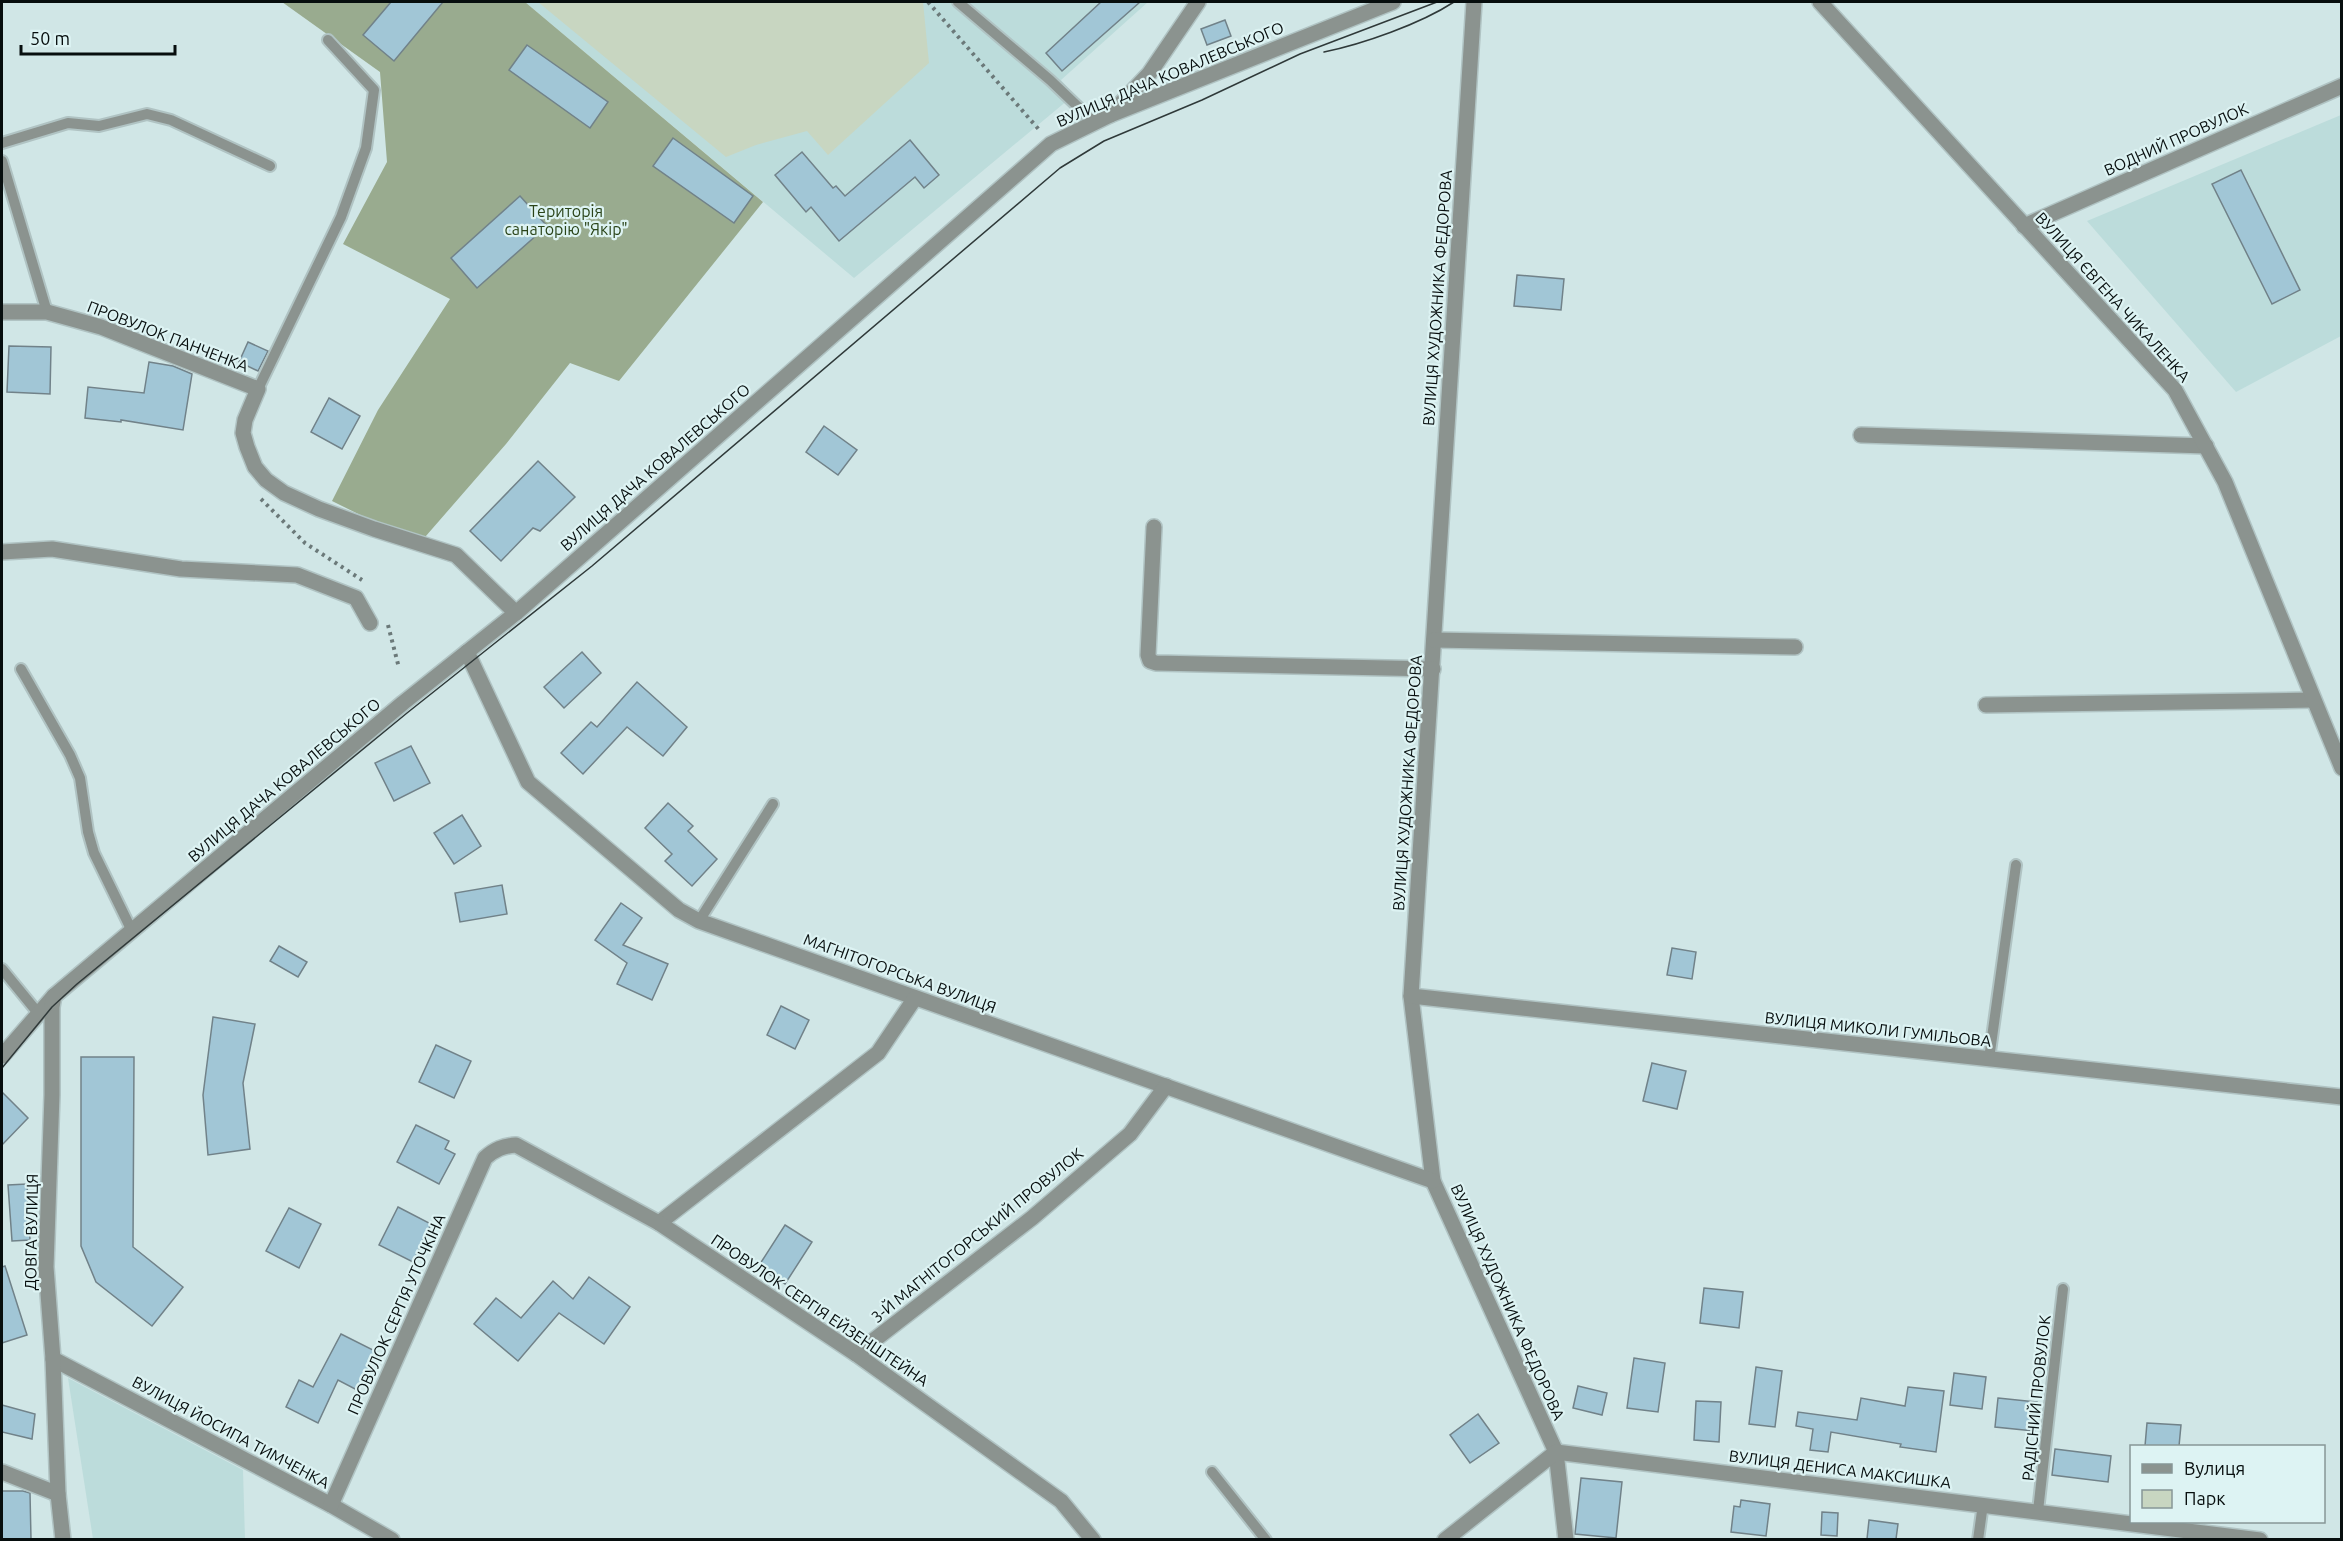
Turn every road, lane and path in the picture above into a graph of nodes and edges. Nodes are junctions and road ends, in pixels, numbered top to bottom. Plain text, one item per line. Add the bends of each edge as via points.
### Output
1 (927, 2) edge
2 (958, 2) edge
3 (1198, 2) edge
4 (1393, 2) edge
5 (1474, 2) edge
6 (1820, 2) edge
7 (327, 40) dead end
8 (2342, 86) edge
9 (1110, 115) junction
10 (1095, 123) junction
11 (2, 143) edge
12 (1051, 144) junction
13 (2, 160) edge
14 (270, 166) dead end
15 (2024, 226) junction
16 (2, 312) edge
17 (47, 312) junction
18 (258, 389) junction
19 (1861, 435) dead end
20 (2206, 446) junction
21 (255, 492) dead end
22 (1154, 527) dead end
23 (2, 552) edge
24 (367, 584) dead end
25 (516, 613) junction
26 (386, 618) dead end
27 (370, 623) dead end
28 (1434, 640) junction
29 (1795, 647) dead end
30 (467, 652) junction
31 (399, 668) dead end
32 (21, 669) dead end
33 (1432, 669) junction
34 (2313, 700) junction
35 (1986, 705) dead end
36 (2342, 768) edge
37 (773, 804) dead end
38 (2016, 865) dead end
39 (699, 921) junction
40 (132, 931) junction
41 (2, 969) edge
42 (54, 996) junction
43 (1411, 996) junction
44 (915, 998) junction
45 (38, 1013) junction
46 (2, 1056) edge
47 (1989, 1059) junction
48 (1166, 1086) junction
49 (2342, 1096) edge
50 (504, 1146) joint
51 (1433, 1181) junction
52 (659, 1223) junction
53 (2063, 1289) dead end
54 (856, 1354) junction
55 (53, 1359) junction
56 (1556, 1452) junction
57 (2, 1472) edge
58 (1212, 1472) dead end
59 (58, 1494) junction
60 (1983, 1504) junction
61 (332, 1505) junction
62 (2038, 1511) junction
63 (2130, 1523) edge
64 (2133, 1523) edge
65 (63, 1539) edge
66 (392, 1539) edge
67 (1093, 1539) edge
68 (1266, 1539) edge
69 (1445, 1539) edge
70 (1566, 1539) edge
71 (1978, 1539) edge
72 (2260, 1539) edge

1 - 12 path
2 - 10 lane
3 - 9 street via 1149,74
4 - 9 street, ВУЛИЦЯ ДАЧА КОВАЛЕВСЬКОГО
5 - 28 street, ВУЛИЦЯ ХУДОЖНИКА ФЕДОРОВА
6 - 15 street, ВУЛИЦЯ ЄВГЕНА ЧИКАЛЕНКА
7 - 18 lane via 374,90 366,148 341,217
8 - 15 street, ВОДНИЙ ПРОВУЛОК
9 - 10 street, ВУЛИЦЯ ДАЧА КОВАЛЕВСЬКОГО
10 - 12 street, ВУЛИЦЯ ДАЧА КОВАЛЕВСЬКОГО
11 - 14 lane via 68,123 99,126 147,114 171,120
12 - 25 street, ВУЛИЦЯ ДАЧА КОВАЛЕВСЬКОГО
13 - 17 lane
15 - 20 street, ВУЛИЦЯ ЄВГЕНА ЧИКАЛЕНКА via 2175,390
16 - 17 street, ПРОВУЛОК ПАНЧЕНКА
17 - 18 street, ПРОВУЛОК ПАНЧЕНКА via 101,327
18 - 25 street, ПРОВУЛОК ПАНЧЕНКА via 243,433 255,466 266,480 319,509 456,555
19 - 20 street
20 - 34 street, ВУЛИЦЯ ЄВГЕНА ЧИКАЛЕНКА via 2225,482
21 - 24 path via 305,543
22 - 33 street via 1150,661
23 - 27 street via 52,549 181,569 297,575 356,598
25 - 30 street, ВУЛИЦЯ ДАЧА КОВАЛЕВСЬКОГО
26 - 31 path
28 - 29 street
28 - 33 street, ВУЛИЦЯ ХУДОЖНИКА ФЕДОРОВА
30 - 39 street, МАГНІТОГОРСЬКА ВУЛИЦЯ via 528,782 679,910
30 - 40 street, ВУЛИЦЯ ДАЧА КОВАЛЕВСЬКОГО
32 - 40 lane via 80,778 94,853
33 - 43 street, ВУЛИЦЯ ХУДОЖНИКА ФЕДОРОВА
34 - 35 street
34 - 36 street, ВУЛИЦЯ ЄВГЕНА ЧИКАЛЕНКА
37 - 39 lane
38 - 47 lane
39 - 44 street, МАГНІТОГОРСЬКА ВУЛИЦЯ
40 - 42 street, ВУЛИЦЯ ДАЧА КОВАЛЕВСЬКОГО
41 - 45 lane
42 - 45 street, ВУЛИЦЯ ДАЧА КОВАЛЕВСЬКОГО
42 - 55 street, ДОВГА ВУЛИЦЯ via 46,1267
43 - 47 street, ВУЛИЦЯ МИКОЛИ ГУМІЛЬОВА
43 - 51 street, ВУЛИЦЯ ХУДОЖНИКА ФЕДОРОВА
44 - 48 street, МАГНІТОГОРСЬКА ВУЛИЦЯ
44 - 52 street via 878,1053
45 - 46 street, ВУЛИЦЯ ДАЧА КОВАЛЕВСЬКОГО
47 - 49 street, ВУЛИЦЯ МИКОЛИ ГУМІЛЬОВА
48 - 51 street, МАГНІТОГОРСЬКА ВУЛИЦЯ
48 - 54 street, 3-Й МАГНІТОГОРСЬКИЙ ПРОВУЛОК via 1130,1134 1032,1218
50 - 52 street, ПРОВУЛОК СЕРГІЯ ЕЙЗЕНШТЕЙНА via 516,1146
50 - 61 street, ПРОВУЛОК СЕРГІЯ УТОЧКІНА via 485,1158
51 - 56 street, ВУЛИЦЯ ХУДОЖНИКА ФЕДОРОВА
52 - 54 street, ПРОВУЛОК СЕРГІЯ ЕЙЗЕНШТЕЙНА
53 - 62 lane, РАДІСНИЙ ПРОВУЛОК
54 - 67 street, ПРОВУЛОК СЕРГІЯ ЕЙЗЕНШТЕЙНА via 1061,1501
55 - 59 street, ДОВГА ВУЛИЦЯ
55 - 61 street, ВУЛИЦЯ ЙОСИПА ТИМЧЕНКА
56 - 60 street, ВУЛИЦЯ ДЕНИСА МАКСИШКА
56 - 69 street
56 - 70 street, ВУЛИЦЯ ХУДОЖНИКА ФЕДОРОВА
57 - 59 street
58 - 68 lane
59 - 65 street, ДОВГА ВУЛИЦЯ
60 - 62 street, ВУЛИЦЯ ДЕНИСА МАКСИШКА
60 - 71 lane
61 - 66 street, ВУЛИЦЯ ЙОСИПА ТИМЧЕНКА
62 - 63 street, ВУЛИЦЯ ДЕНИСА МАКСИШКА
64 - 72 street, ВУЛИЦЯ ДЕНИСА МАКСИШКА

